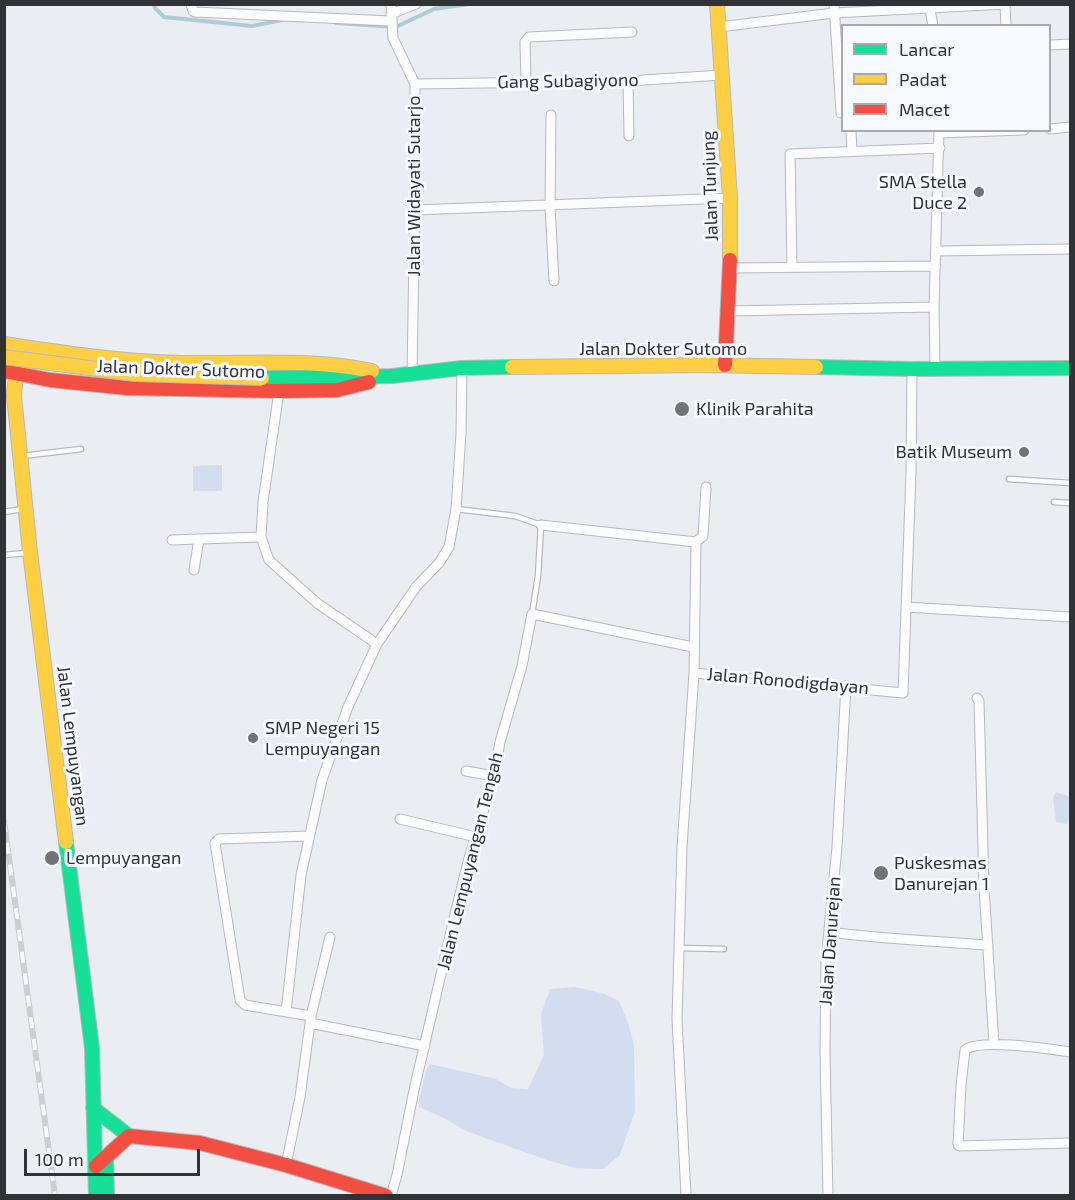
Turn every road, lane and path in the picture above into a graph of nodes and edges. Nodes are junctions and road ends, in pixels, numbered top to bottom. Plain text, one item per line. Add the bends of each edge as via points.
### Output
1 (191, 4) edge
2 (416, 4) edge
3 (717, 4) edge
4 (1005, 5) edge
5 (930, 6) edge
6 (834, 9) edge
7 (391, 19) edge
8 (933, 24) edge
9 (1006, 24) edge
10 (719, 27) junction
11 (632, 32) dead end
12 (1071, 44) edge
13 (1051, 45) edge
14 (722, 75) junction
15 (526, 81) junction
16 (628, 81) junction
17 (415, 84) junction
18 (841, 113) edge
19 (550, 115) dead end
20 (1071, 127) edge
21 (1051, 129) edge
22 (851, 132) edge
23 (939, 132) edge
24 (629, 136) dead end
25 (940, 148) junction
26 (852, 152) junction
27 (730, 198) junction
28 (550, 206) junction
29 (415, 210) junction
30 (1071, 249) edge
31 (937, 251) junction
32 (936, 266) junction
33 (792, 267) junction
34 (730, 268) junction
35 (554, 280) dead end
36 (934, 307) junction
37 (727, 311) junction
38 (4, 344) edge
39 (45, 350) junction
40 (86, 356) junction
41 (4, 357) edge
42 (725, 365) junction
43 (462, 368) junction
44 (935, 368) junction
45 (1071, 368) edge
46 (912, 369) junction
47 (10, 373) edge
48 (412, 374) junction
49 (392, 376) junction
50 (84, 383) junction
51 (279, 391) junction
52 (81, 449) dead end
53 (19, 456) junction
54 (1009, 479) dead end
55 (1071, 483) edge
56 (706, 487) dead end
57 (1054, 502) dead end
58 (1071, 503) edge
59 (25, 509) junction
60 (456, 509) junction
61 (4, 512) edge
62 (541, 525) junction
63 (261, 537) junction
64 (199, 539) junction
65 (172, 540) dead end
66 (696, 542) junction
67 (30, 552) junction
68 (4, 555) edge
69 (194, 570) dead end
70 (906, 607) junction
71 (532, 614) junction
72 (1071, 617) edge
73 (377, 644) junction
74 (693, 647) junction
75 (694, 673) junction
76 (846, 686) junction
77 (977, 699) dead end
78 (466, 771) dead end
79 (494, 776) junction
80 (400, 819) dead end
81 (309, 836) junction
82 (476, 837) junction
83 (829, 932) junction
84 (330, 937) dead end
85 (988, 945) junction
86 (679, 948) junction
87 (724, 949) dead end
88 (286, 1012) junction
89 (310, 1020) junction
90 (994, 1044) junction
91 (425, 1046) junction
92 (1071, 1052) edge
93 (93, 1108) junction
94 (129, 1136) junction
95 (1071, 1143) edge
96 (101, 1161) junction
97 (286, 1166) junction
98 (96, 1196) edge
99 (107, 1196) edge
100 (386, 1196) edge
101 (391, 1196) edge
102 (686, 1196) edge
103 (828, 1196) edge

1 - 7 street via 195,12
2 - 7 street
3 - 10 main road, Jalan Tunjung
4 - 5 street
4 - 9 street
5 - 6 street
5 - 8 street
6 - 10 street
6 - 18 street
7 - 17 street, Jalan Widayati Sutarjo via 395,44
10 - 14 main road, Jalan Tunjung
11 - 15 street via 529,37 525,42
12 - 13 street
14 - 16 street, Gang Subagiyono
14 - 27 main road, Jalan Tunjung
15 - 16 street, Gang Subagiyono
15 - 17 street, Gang Subagiyono
16 - 24 street
17 - 29 street, Jalan Widayati Sutarjo
19 - 28 street
20 - 21 street
22 - 26 street
23 - 25 street
25 - 26 street
25 - 31 street
26 - 33 street via 790,154
27 - 28 street
27 - 34 main road, Jalan Tunjung
28 - 29 street
28 - 35 street
29 - 48 street, Jalan Widayati Sutarjo
30 - 31 street
31 - 32 street
32 - 33 street
32 - 36 street
33 - 34 street
34 - 37 main road, Jalan Tunjung
36 - 37 street
36 - 44 street
37 - 42 main road, Jalan Tunjung
38 - 39 main road, Jalan Dokter Sutomo
39 - 40 main road, Jalan Dokter Sutomo
39 - 47 main road
40 - 49 main road, Jalan Dokter Sutomo via 180,363 343,364
40 - 50 main road via 79,363 78,375
41 - 49 main road, Jalan Dokter Sutomo, bridge via 136,374 262,378
42 - 43 main road, Jalan Dokter Sutomo
42 - 46 main road, Jalan Dokter Sutomo
43 - 48 main road, Jalan Dokter Sutomo
43 - 60 street
44 - 45 main road, Jalan Dokter Sutomo
44 - 46 main road, Jalan Dokter Sutomo
46 - 70 street, Jalan Ronodigdayan
47 - 50 main road, Jalan Dokter Sutomo
47 - 53 main road, Jalan Lempuyangan
48 - 49 main road, Jalan Dokter Sutomo
49 - 51 main road, Jalan Dokter Sutomo via 337,390
50 - 51 main road, Jalan Dokter Sutomo via 127,388
51 - 63 street
52 - 53 lane
53 - 59 main road, Jalan Lempuyangan
54 - 55 lane
56 - 66 street via 703,536
57 - 58 lane
59 - 61 lane
59 - 67 main road, Jalan Lempuyangan
60 - 62 lane via 515,516
60 - 73 street via 445,556 416,587
62 - 66 street
62 - 71 lane, Jalan Lempuyangan Tengah
63 - 64 street
63 - 73 street via 269,560 318,603
64 - 65 street
64 - 69 street
66 - 74 street
67 - 68 lane
67 - 93 main road, Jalan Lempuyangan via 92,1048
70 - 72 street
70 - 76 street, Jalan Ronodigdayan via 903,693
71 - 74 street
71 - 79 street, Jalan Lempuyangan Tengah
73 - 81 street via 341,726 322,780
74 - 75 street
75 - 76 street, Jalan Ronodigdayan
75 - 86 street, Jalan Ronodigdayan
76 - 83 street, Jalan Danurejan
77 - 85 street
78 - 79 street
79 - 82 street, Jalan Lempuyangan Tengah
80 - 82 street
81 - 88 street
81 - 88 street via 219,839 215,843 240,1000 245,1005
82 - 91 street, Jalan Lempuyangan Tengah
83 - 85 street
83 - 103 street, Jalan Danurejan via 825,1051
84 - 89 street
85 - 90 street
86 - 87 lane
86 - 102 street, Jalan Ronodigdayan via 677,1019
88 - 89 street
89 - 91 street
89 - 97 street
90 - 92 street
90 - 95 street via 965,1050 958,1145
91 - 101 street, Jalan Lempuyangan Tengah
93 - 94 main road
93 - 96 main road, Jalan Lempuyangan
94 - 96 main road
94 - 97 main road via 200,1143
96 - 98 main road, Jalan Lempuyangan
96 - 99 main road, Jalan Lempuyangan
97 - 100 main road

